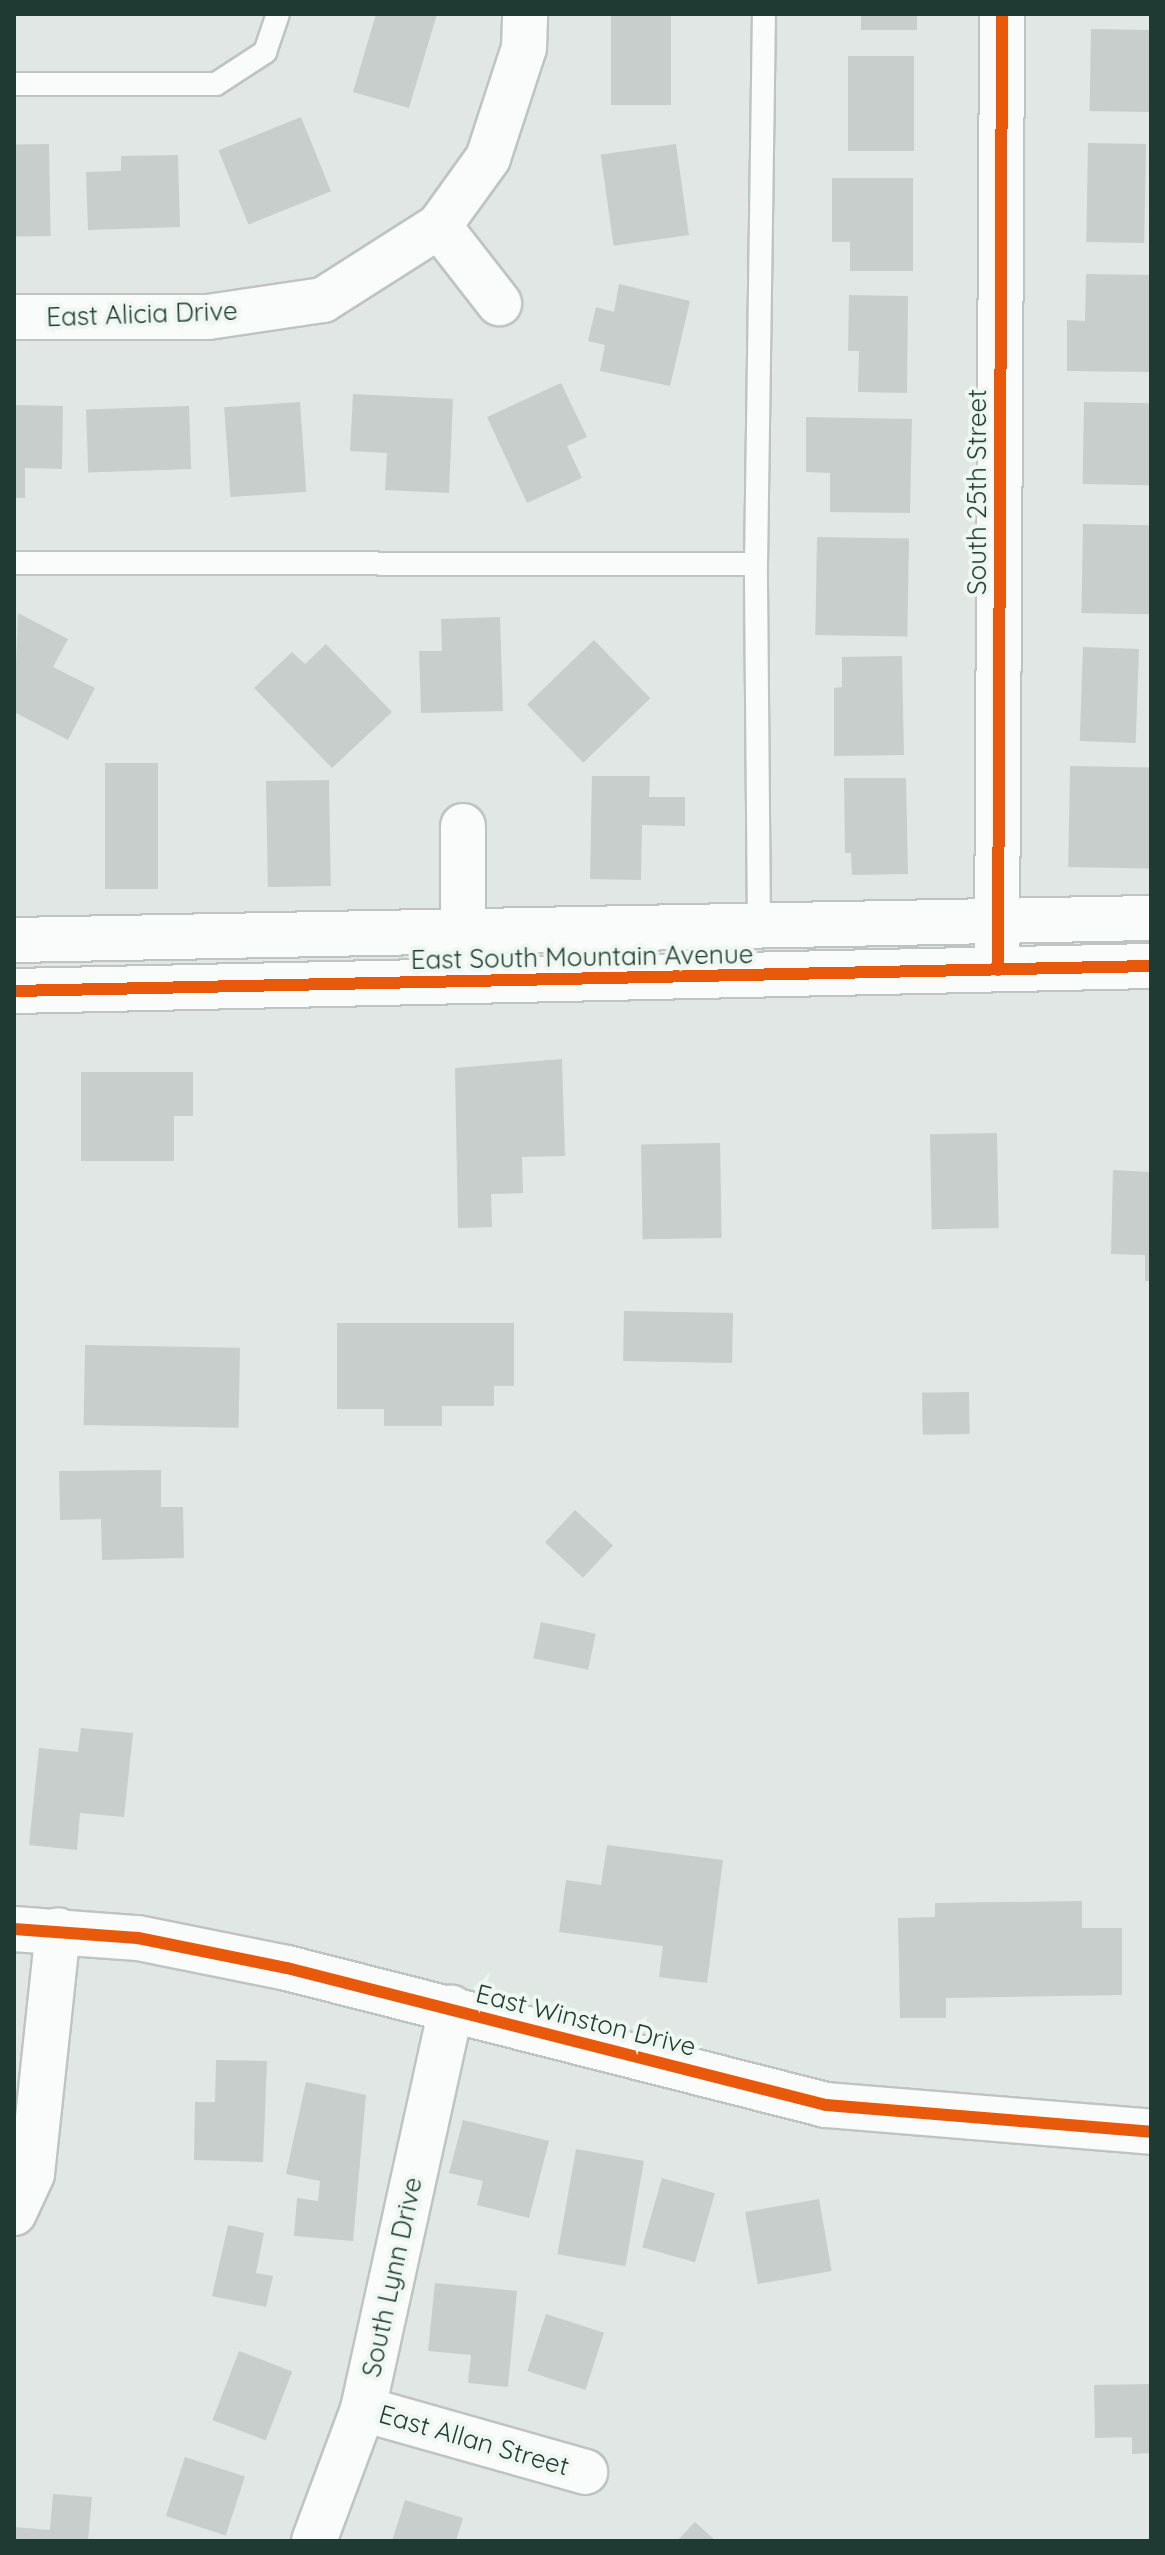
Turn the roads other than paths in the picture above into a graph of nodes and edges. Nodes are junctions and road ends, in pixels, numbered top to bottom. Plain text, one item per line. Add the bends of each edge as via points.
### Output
1 (278, 14) edge
2 (525, 14) edge
3 (764, 14) edge
4 (1002, 14) edge
5 (14, 84) edge
6 (439, 226) junction
7 (499, 303) dead end
8 (14, 317) edge
9 (14, 563) edge
10 (756, 564) junction
11 (463, 826) dead end
12 (1151, 918) edge
13 (996, 921) junction
14 (759, 926) junction
15 (463, 932) junction
16 (14, 940) edge
17 (1151, 966) edge
18 (998, 970) junction
19 (463, 981) junction
20 (14, 991) edge
21 (14, 1929) edge
22 (58, 1930) junction
23 (451, 2008) junction
24 (1151, 2132) edge
25 (14, 2213) edge
26 (363, 2409) junction
27 (585, 2472) dead end
28 (314, 2541) edge

1 - 5 lane via 265,52 216,84
2 - 6 street via 524,48 488,158
3 - 10 lane
4 - 13 street, South 25th Street
6 - 7 street
6 - 8 street, East Alicia Drive via 323,300 208,317
9 - 10 lane
10 - 14 lane
11 - 15 street, East South Mountain Avenue
12 - 13 street, East South Mountain Avenue
13 - 14 street, East South Mountain Avenue
13 - 18 street, South 25th Street
14 - 15 street, East South Mountain Avenue
15 - 16 street, East South Mountain Avenue
15 - 19 street, East South Mountain Avenue
17 - 18 street, East South Mountain Avenue
18 - 19 street, East South Mountain Avenue
19 - 20 street, East South Mountain Avenue
21 - 22 street, East Winston Drive
22 - 23 street, East Winston Drive via 138,1938
22 - 25 street via 32,2174
23 - 24 street, East Winston Drive via 826,2105
23 - 26 street, South Lynn Drive
26 - 27 street, East Allan Street
26 - 28 street, South Lynn Drive

